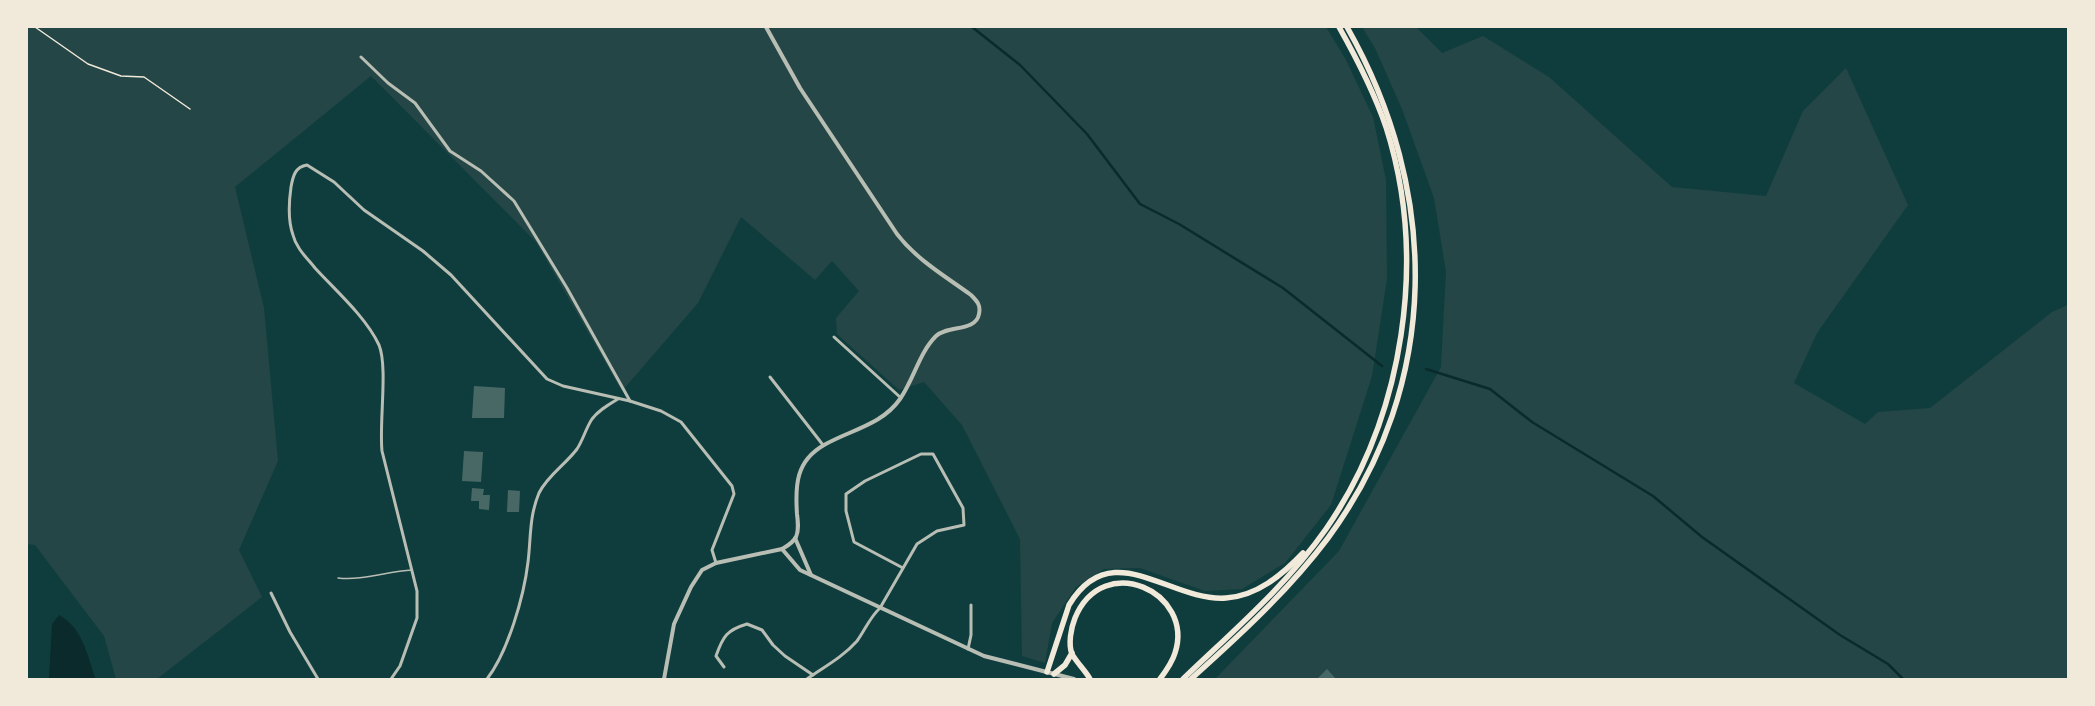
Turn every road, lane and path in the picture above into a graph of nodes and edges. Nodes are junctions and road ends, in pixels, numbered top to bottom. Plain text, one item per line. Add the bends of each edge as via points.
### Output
1 (35, 27) edge
2 (766, 27) edge
3 (1339, 27) edge
4 (1348, 27) edge
5 (361, 57) dead end
6 (190, 109) dead end
7 (834, 336) dead end
8 (770, 376) dead end
9 (901, 398) junction
10 (618, 399) junction
11 (630, 401) junction
12 (823, 445) junction
13 (1326, 528) junction
14 (796, 538) junction
15 (782, 549) junction
16 (716, 563) junction
17 (903, 568) junction
18 (412, 570) junction
19 (811, 576) junction
20 (338, 578) dead end
21 (271, 593) dead end
22 (971, 605) dead end
23 (880, 608) junction
24 (968, 648) junction
25 (1072, 653) junction
26 (724, 667) dead end
27 (1047, 672) junction
28 (1054, 674) junction
29 (813, 675) junction
30 (318, 679) edge
31 (392, 679) edge
32 (487, 679) edge
33 (664, 679) edge
34 (807, 679) edge
35 (1074, 679) edge
36 (1090, 679) edge
37 (1160, 679) edge
38 (1183, 679) edge
39 (1191, 679) edge

1 - 6 path via 88,64 121,76 144,77
2 - 9 street via 800,88 905,245 922,261 978,302 979,318 966,326 937,335 927,346
3 - 13 highway via 1362,67 1386,128 1401,200 1406,272 1397,355 1378,424 1354,482
4 - 39 highway via 1365,58 1388,116 1404,171 1412,213 1414,305 1407,362 1396,404 1378,453 1344,515 1286,590
5 - 11 street via 388,83 415,102 450,151 481,171 514,201 568,288
7 - 9 street
8 - 12 street
9 - 12 street via 881,418
10 - 11 street
10 - 18 street via 563,386 547,379 451,275 423,251 364,210 334,182 307,165 300,166 295,172 290,199 292,236 302,252 367,326 379,346 382,362 382,451
10 - 32 street via 600,411 591,421 580,445 539,493 529,529 528,562 520,601 507,645
11 - 16 street via 661,411 681,422 732,486 734,494 712,550
12 - 14 street via 811,455 800,471 796,487
13 - 27 highway via 1283,573 1260,588 1232,597 1210,597 1128,572 1107,574 1094,580 1075,596 1069,605
13 - 38 highway via 1280,586
14 - 15 street
14 - 19 street
15 - 16 street
15 - 19 street via 800,570
16 - 33 street via 702,570 680,609 674,624
17 - 17 street via 917,544 937,531 964,525 963,508 933,454 921,454 865,481 846,494 846,510 854,542
17 - 23 street
18 - 20 lane
18 - 31 street via 417,618 400,666
19 - 23 street
21 - 30 street via 290,632
22 - 24 street via 971,635
23 - 24 street
23 - 29 street via 873,614 857,641 837,659
24 - 27 street via 984,656
25 - 28 highway via 1065,665
25 - 36 highway
25 - 37 highway via 1070,637 1080,607 1096,591 1109,584 1125,581 1139,584 1157,594 1172,612 1178,630 1176,652
26 - 29 street via 716,656 721,640 732,628 747,624 762,630 785,656
27 - 28 street
28 - 35 street
29 - 34 street

